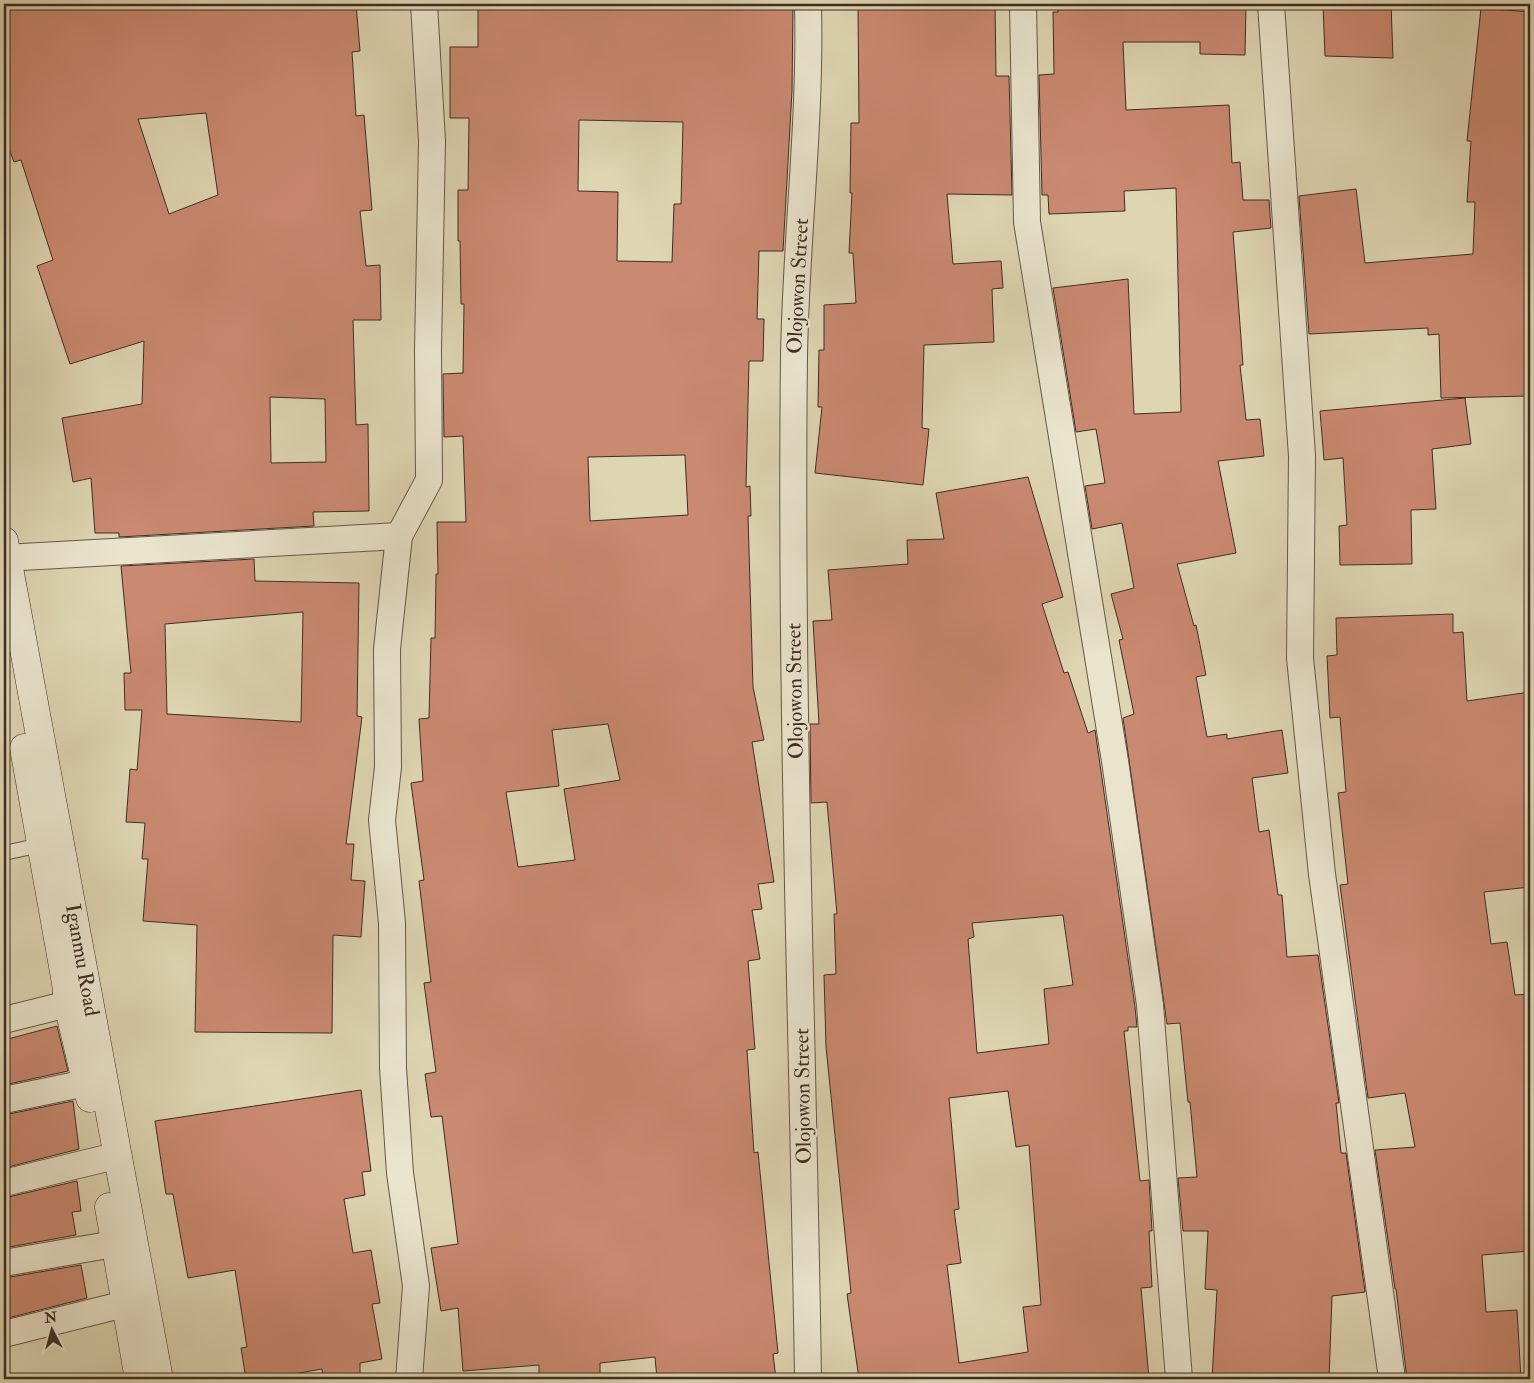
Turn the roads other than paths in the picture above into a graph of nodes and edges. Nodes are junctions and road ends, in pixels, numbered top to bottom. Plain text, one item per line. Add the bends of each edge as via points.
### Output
1 (424, 4) edge
2 (808, 4) edge
3 (1023, 4) edge
4 (1271, 4) edge
5 (399, 536) junction
6 (5, 552) edge
7 (4, 638) edge
8 (41, 845) junction
9 (4, 853) edge
10 (68, 1004) junction
11 (4, 1020) edge
12 (86, 1082) junction
13 (4, 1100) edge
14 (103, 1159) junction
15 (4, 1183) edge
16 (114, 1244) junction
17 (4, 1263) edge
18 (125, 1304) junction
19 (4, 1334) edge
20 (139, 1379) edge
21 (158, 1379) edge
22 (409, 1379) edge
23 (808, 1379) edge
24 (1179, 1379) edge
25 (1392, 1379) edge

1 - 5 street via 432,141 429,480
2 - 23 street, Olojowon Street via 809,61 794,352 794,549
3 - 24 street via 1027,222 1115,761 1150,1005
4 - 25 street via 1302,456 1300,658 1322,874
5 - 6 street
5 - 22 street via 387,649 388,767 382,820 392,923 394,1068 400,1173 416,1286
6 - 21 main road, Iganmu Road
7 - 8 main road, Iganmu Road
8 - 9 lane
8 - 10 main road, Iganmu Road
10 - 11 street
10 - 12 main road, Iganmu Road
12 - 13 street
12 - 14 main road, Iganmu Road
14 - 15 street
14 - 16 main road, Iganmu Road
16 - 17 street
16 - 18 main road, Iganmu Road
18 - 19 street
18 - 20 main road, Iganmu Road

